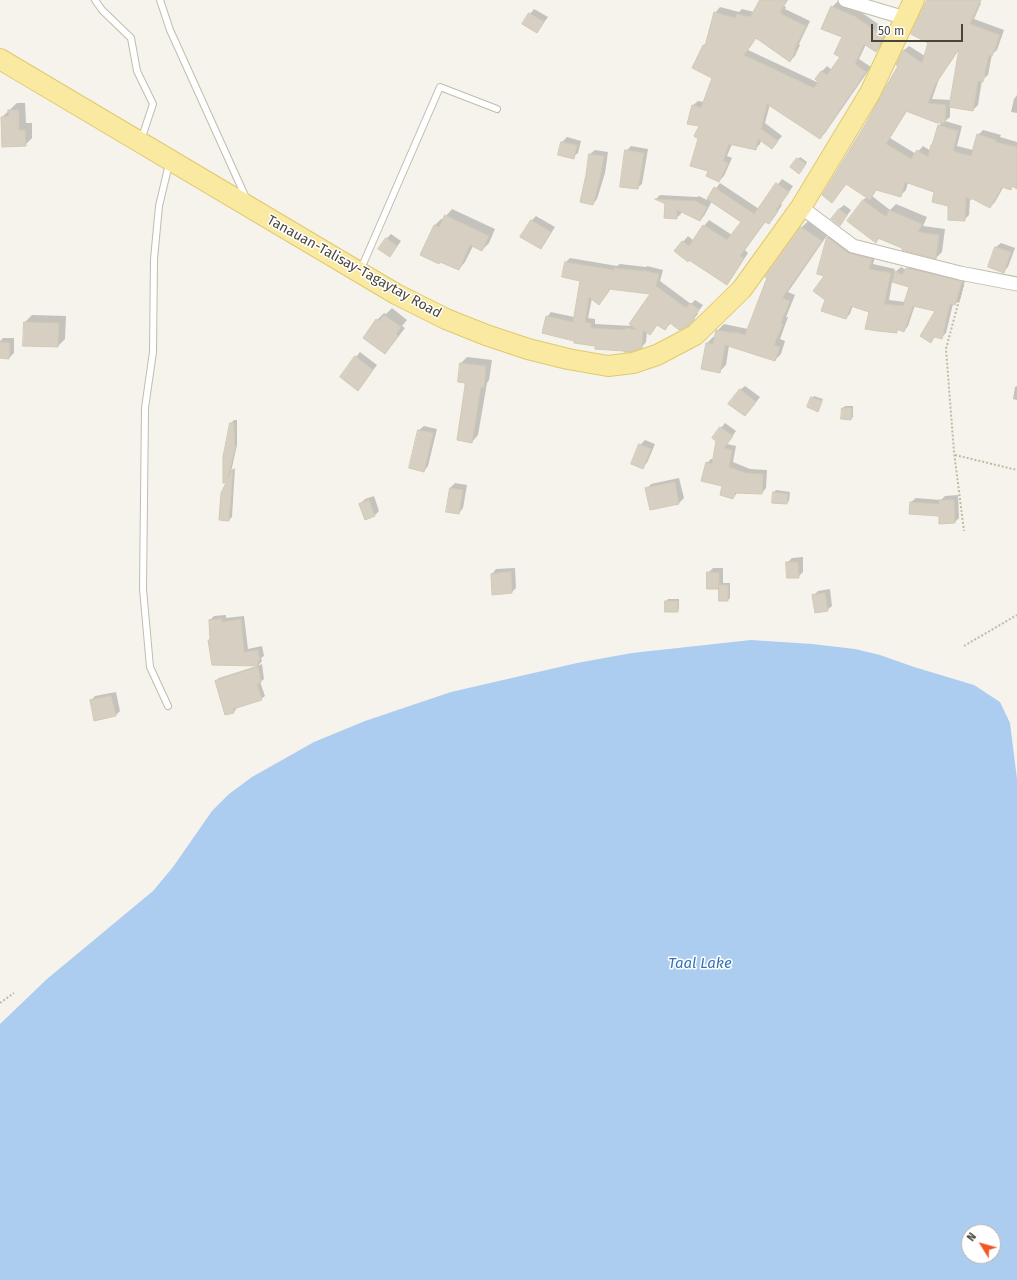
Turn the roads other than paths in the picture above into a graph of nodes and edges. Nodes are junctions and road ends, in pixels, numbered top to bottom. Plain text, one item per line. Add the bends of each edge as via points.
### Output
1 (95, 0) edge
2 (160, 0) edge
3 (845, 0) edge
4 (914, 0) edge
5 (905, 18) junction
6 (0, 59) edge
7 (497, 109) dead end
8 (140, 143) junction
9 (170, 160) junction
10 (250, 207) junction
11 (801, 207) junction
12 (359, 272) junction
13 (1017, 284) edge
14 (168, 706) dead end

1 - 8 lane via 131,38 137,72 153,104
2 - 10 lane via 170,30
3 - 5 street
4 - 5 main road, Tanauan-Talisay-Tagaytay Road
5 - 11 main road, Tanauan-Talisay-Tagaytay Road via 870,93
6 - 8 main road, Tanauan-Talisay-Tagaytay Road
7 - 12 lane via 440,87
8 - 9 main road, Tanauan-Talisay-Tagaytay Road
9 - 10 main road, Tanauan-Talisay-Tagaytay Road
9 - 14 lane via 159,206 154,259 153,352 145,408 143,581 150,667
10 - 12 main road, Tanauan-Talisay-Tagaytay Road
11 - 12 main road, Tanauan-Talisay-Tagaytay Road via 742,289 695,335 657,355 632,363 608,366 528,349 446,319
11 - 13 street via 853,246

